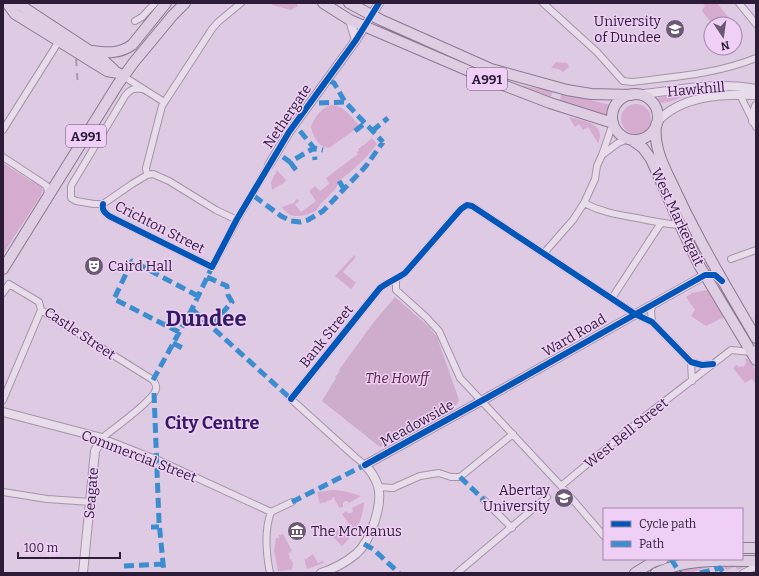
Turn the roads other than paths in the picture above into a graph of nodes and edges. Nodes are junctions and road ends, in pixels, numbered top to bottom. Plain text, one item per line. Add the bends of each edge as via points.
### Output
1 (5, 3) edge
2 (17, 3) edge
3 (155, 3) edge
4 (166, 3) edge
5 (241, 3) edge
6 (323, 3) edge
7 (349, 3) edge
8 (379, 3) edge
9 (543, 3) edge
10 (739, 3) edge
11 (183, 4) edge
12 (27, 6) edge
13 (371, 15) junction
14 (135, 20) dead end
15 (350, 20) junction
16 (756, 24) edge
17 (364, 26) junction
18 (356, 40) junction
19 (59, 41) junction
20 (88, 50) junction
21 (756, 58) edge
22 (121, 74) junction
23 (142, 89) junction
24 (756, 89) edge
25 (634, 95) junction
26 (740, 95) junction
27 (756, 95) edge
28 (164, 102) junction
29 (756, 106) edge
30 (613, 123) junction
31 (656, 124) junction
32 (755, 124) edge
33 (3, 130) edge
34 (630, 139) junction
35 (602, 155) junction
36 (3, 156) edge
37 (269, 165) joint
38 (146, 175) junction
39 (48, 196) junction
40 (103, 204) junction
41 (583, 204) junction
42 (237, 220) junction
43 (661, 223) junction
44 (680, 225) junction
45 (756, 250) edge
46 (544, 253) junction
47 (731, 259) dead end
48 (212, 267) joint
49 (3, 269) edge
50 (705, 275) junction
51 (396, 279) junction
52 (722, 281) junction
53 (3, 293) edge
54 (612, 298) junction
55 (653, 304) junction
56 (41, 310) junction
57 (635, 314) junction
58 (652, 322) junction
59 (756, 338) edge
60 (754, 353) edge
61 (690, 362) junction
62 (713, 364) junction
63 (692, 381) junction
64 (3, 400) edge
65 (481, 401) junction
66 (3, 412) edge
67 (513, 434) junction
68 (102, 438) junction
69 (365, 465) junction
70 (561, 486) junction
71 (378, 487) junction
72 (3, 492) edge
73 (547, 498) dead end
74 (484, 500) dead end
75 (91, 502) junction
76 (292, 502) dead end
77 (271, 512) junction
78 (512, 528) junction
79 (603, 535) edge
80 (743, 548) edge
81 (756, 548) edge
82 (660, 560) edge
83 (754, 565) edge
84 (660, 572) edge
85 (83, 573) edge
86 (270, 573) edge
87 (321, 573) edge
88 (457, 573) edge
89 (635, 573) edge
90 (743, 573) edge

1 - 19 main road via 15,14
2 - 12 main road
3 - 14 street via 142,17
4 - 20 main road via 126,49 111,53
5 - 28 street via 212,29
6 - 15 main road, A991
7 - 13 main road, A991
8 - 13 street, Nethergate
9 - 21 street via 597,52 623,81 705,72
10 - 16 street
11 - 22 main road, A991
12 - 20 main road
13 - 17 street, Nethergate
13 - 25 main road, A991 via 474,62 506,73 573,92
15 - 17 main road, A991
15 - 18 street
17 - 18 street, Nethergate
17 - 30 main road, A991 via 490,80
18 - 37 street, Nethergate via 297,120
19 - 22 main road via 107,71
19 - 33 street
20 - 22 main road
22 - 23 street
22 - 39 main road, A991
23 - 28 street
23 - 40 street via 130,90 125,96 71,186 71,198 76,201
24 - 25 street, Hawkhill via 704,86
25 - 30 main road via 623,98 614,107
25 - 31 main road via 646,98 653,105 657,115
26 - 27 street, Hawkhill
26 - 31 street, Hawkhill via 716,96 684,103 666,113
26 - 32 street
28 - 38 street via 158,115
29 - 32 street via 753,115
30 - 34 main road via 619,134
30 - 35 street
31 - 34 main road via 646,137 640,140
31 - 52 main road, West Marketgait via 658,151
34 - 35 street
34 - 44 main road, West Marketgait via 643,148 655,166
35 - 41 street via 595,179
36 - 39 street via 47,186
37 - 42 street, Nethergate
38 - 40 street
38 - 42 street via 156,174
39 - 49 main road, A991
40 - 48 street, Crichton Street via 109,216
41 - 43 street via 605,212
41 - 46 street via 573,220
42 - 48 street, Nethergate
43 - 44 street
43 - 54 street
44 - 50 main road, West Marketgait
45 - 47 street
46 - 51 street via 467,205
46 - 54 street
50 - 52 street via 715,275
50 - 55 street, Ward Road
50 - 60 main road, West Marketgait
51 - 65 street via 396,290 439,331 460,378
51 - 69 street, Bank Street via 380,288 291,399
52 - 59 main road, West Marketgait
53 - 56 street, Castle Street via 9,284 39,302
54 - 57 street
55 - 57 street, Ward Road
55 - 58 street
56 - 64 street
56 - 68 street, Castle Street via 156,384 154,393 145,403
57 - 58 street
57 - 65 street, Ward Road
58 - 61 street
60 - 62 street, West Bell Street via 732,350
61 - 62 street
61 - 63 street
62 - 63 street, West Bell Street
63 - 70 street, West Bell Street
65 - 67 street
65 - 69 street, Meadowside
66 - 68 street, Commercial Street
67 - 70 street
67 - 71 street via 460,477 439,473 420,476 393,488
68 - 75 street, Seagate via 95,451
68 - 77 street, Commercial Street
69 - 71 street via 371,471
70 - 79 street
71 - 87 street via 376,517 364,544 345,562
72 - 75 street
73 - 78 street
74 - 78 street
75 - 85 street, Seagate
76 - 77 street
77 - 86 street via 266,527
78 - 88 street
80 - 81 main road
82 - 89 main road
83 - 84 main road via 704,561 679,565
83 - 90 street

